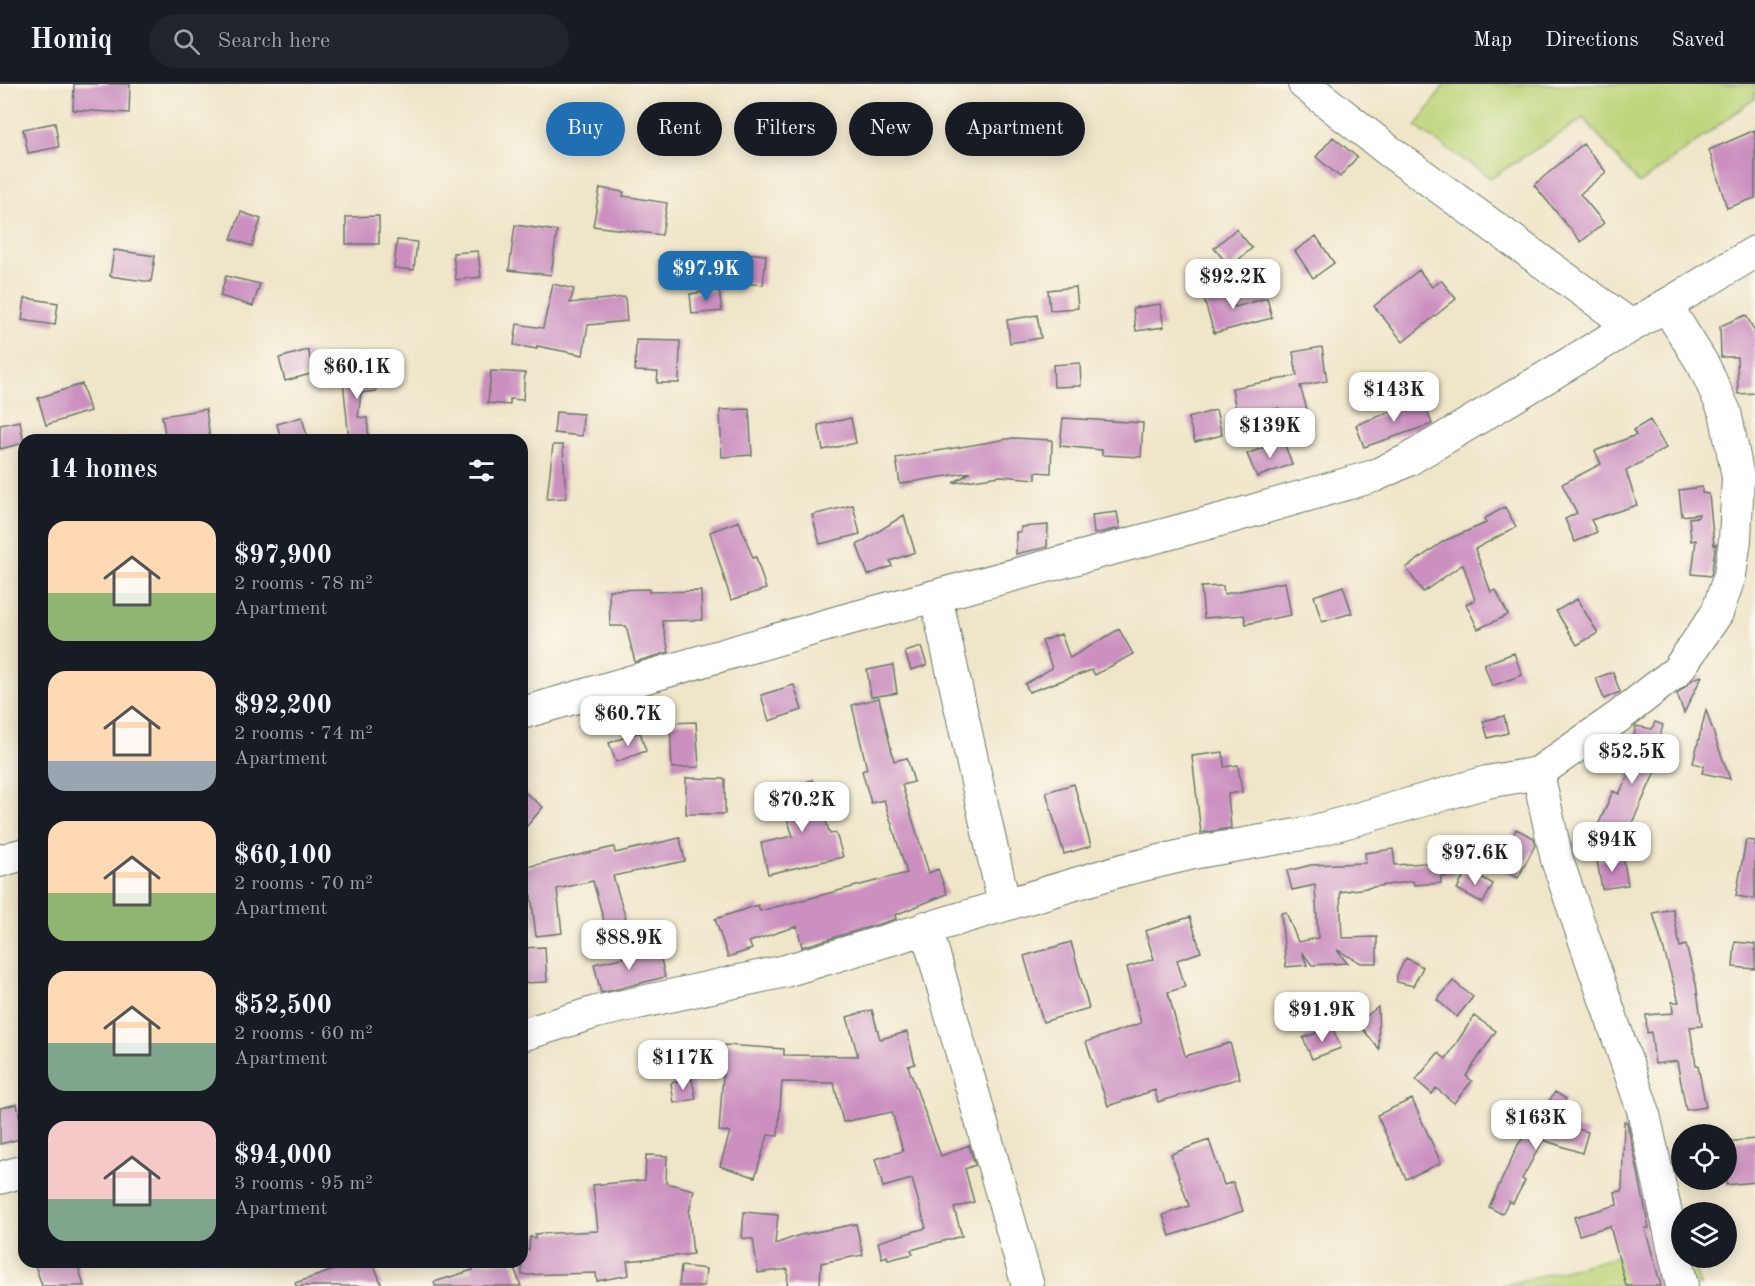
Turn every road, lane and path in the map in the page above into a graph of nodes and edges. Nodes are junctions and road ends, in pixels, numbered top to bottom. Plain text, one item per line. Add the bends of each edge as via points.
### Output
1 (1304, 84) edge
2 (1755, 252) edge
3 (1666, 305) junction
4 (1630, 325) junction
5 (936, 597) junction
6 (528, 711) edge
7 (1538, 773) junction
8 (18, 856) edge
9 (0, 861) edge
10 (1004, 904) junction
11 (926, 927) junction
12 (528, 1033) edge
13 (18, 1173) edge
14 (0, 1178) edge
15 (1028, 1286) edge
16 (1682, 1286) edge

1 - 4 street via 1389,151
2 - 3 street
3 - 4 street
3 - 7 street via 1704,366 1725,412 1738,477 1730,575 1717,613 1677,671
4 - 5 street via 1408,460 1374,476
5 - 6 street
5 - 10 street
7 - 10 street via 1487,782 1308,833 1122,870
7 - 16 street via 1557,860 1643,1110
8 - 9 street
10 - 11 street
11 - 12 street via 785,971 596,1012
11 - 15 street
13 - 14 street

